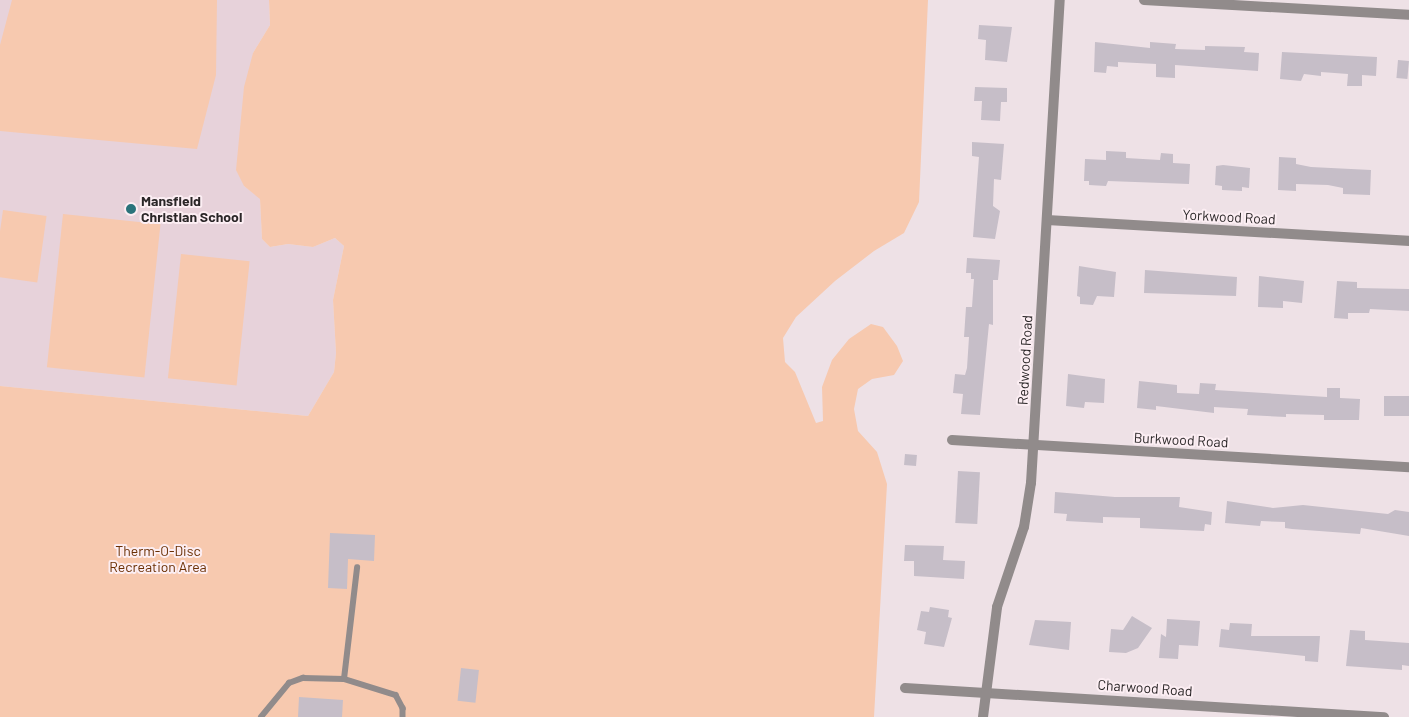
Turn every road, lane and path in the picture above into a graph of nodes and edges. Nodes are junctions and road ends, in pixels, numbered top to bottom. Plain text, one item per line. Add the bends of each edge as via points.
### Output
1 (1060, 0) edge
2 (1144, 0) edge
3 (1409, 15) edge
4 (1047, 220) junction
5 (1409, 241) edge
6 (952, 440) dead end
7 (1034, 446) junction
8 (1409, 467) edge
9 (357, 568) dead end
10 (344, 679) junction
11 (905, 688) dead end
12 (985, 691) junction
13 (1211, 712) edge
14 (261, 717) edge
15 (403, 717) edge
16 (983, 717) edge
17 (1384, 717) edge

1 - 4 street, Redwood Road
2 - 3 street
4 - 5 street, Yorkwood Road
4 - 7 street, Redwood Road
6 - 7 street, Burkwood Road
7 - 8 street, Burkwood Road
7 - 12 street, Redwood Road via 1024,527 997,607
9 - 10 lane
10 - 14 lane via 302,678 290,684
10 - 15 lane via 396,695 403,708
11 - 12 street, Charwood Road
12 - 13 street, Charwood Road
12 - 16 street, Redwood Road
13 - 17 street, Charwood Road

